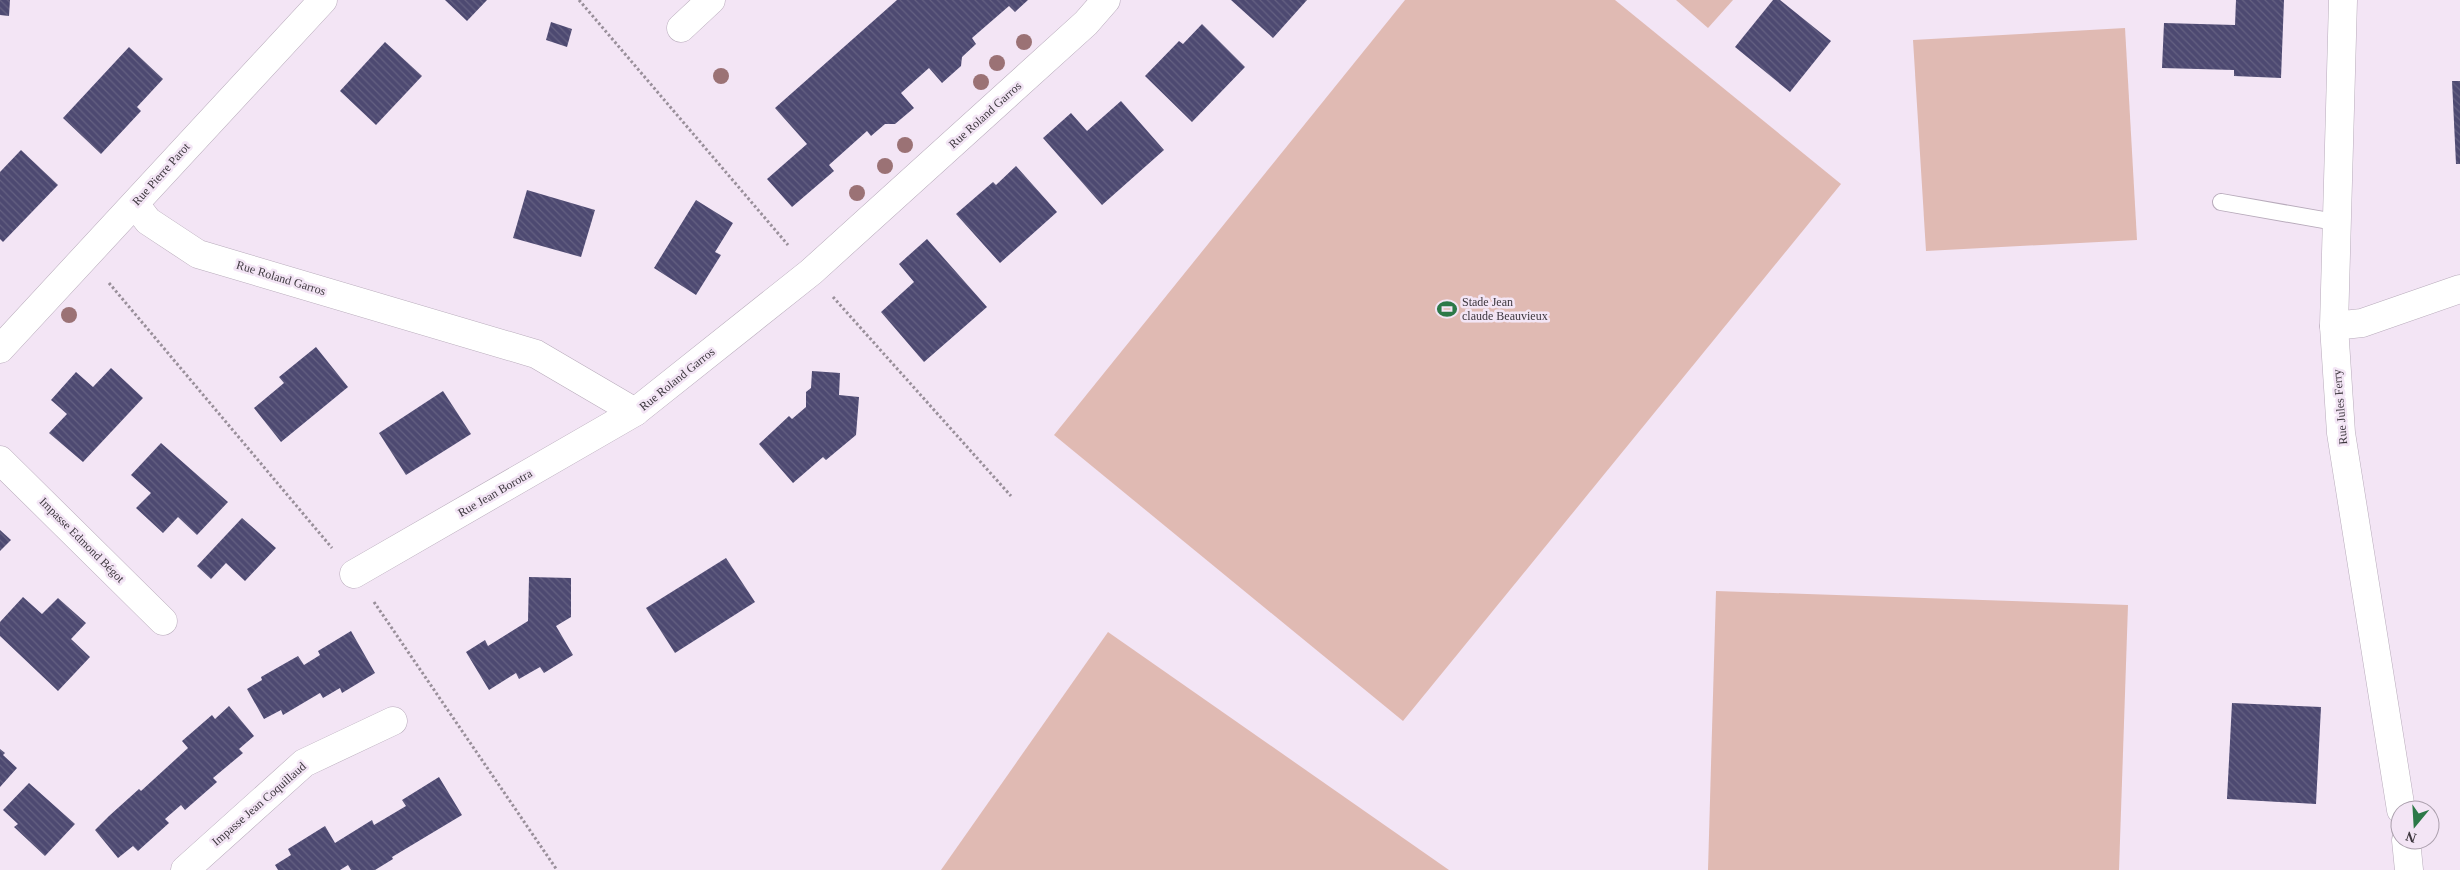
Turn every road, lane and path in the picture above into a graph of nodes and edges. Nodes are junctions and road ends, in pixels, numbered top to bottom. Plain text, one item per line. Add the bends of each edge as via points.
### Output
1 (323, 0) edge
2 (712, 0) edge
3 (1106, 0) edge
4 (2343, 0) edge
5 (681, 28) dead end
6 (2220, 202) dead end
7 (135, 204) junction
8 (2335, 222) junction
9 (2460, 289) edge
10 (2334, 326) junction
11 (0, 349) edge
12 (636, 412) junction
13 (0, 460) edge
14 (354, 574) dead end
15 (164, 621) dead end
16 (392, 721) dead end
17 (2399, 800) edge
18 (2407, 850) edge
19 (185, 870) edge
20 (2409, 870) edge

1 - 7 street, Rue Pierre Parot
2 - 5 street
3 - 12 street, Rue Roland Garros via 1086,23 811,272
4 - 8 street, Rue Jules Ferry
6 - 8 lane
7 - 11 street, Rue Pierre Parot
7 - 12 street, Rue Roland Garros via 148,221 198,254 536,354
8 - 10 street, Rue Jules Ferry
9 - 10 street via 2362,323
10 - 17 street, Rue Jules Ferry via 2341,433
12 - 14 street, Rue Jean Borotra
13 - 15 street, Impasse Edmond Bégot
16 - 19 street, Impasse Jean Coquillaud via 304,763
18 - 20 street

